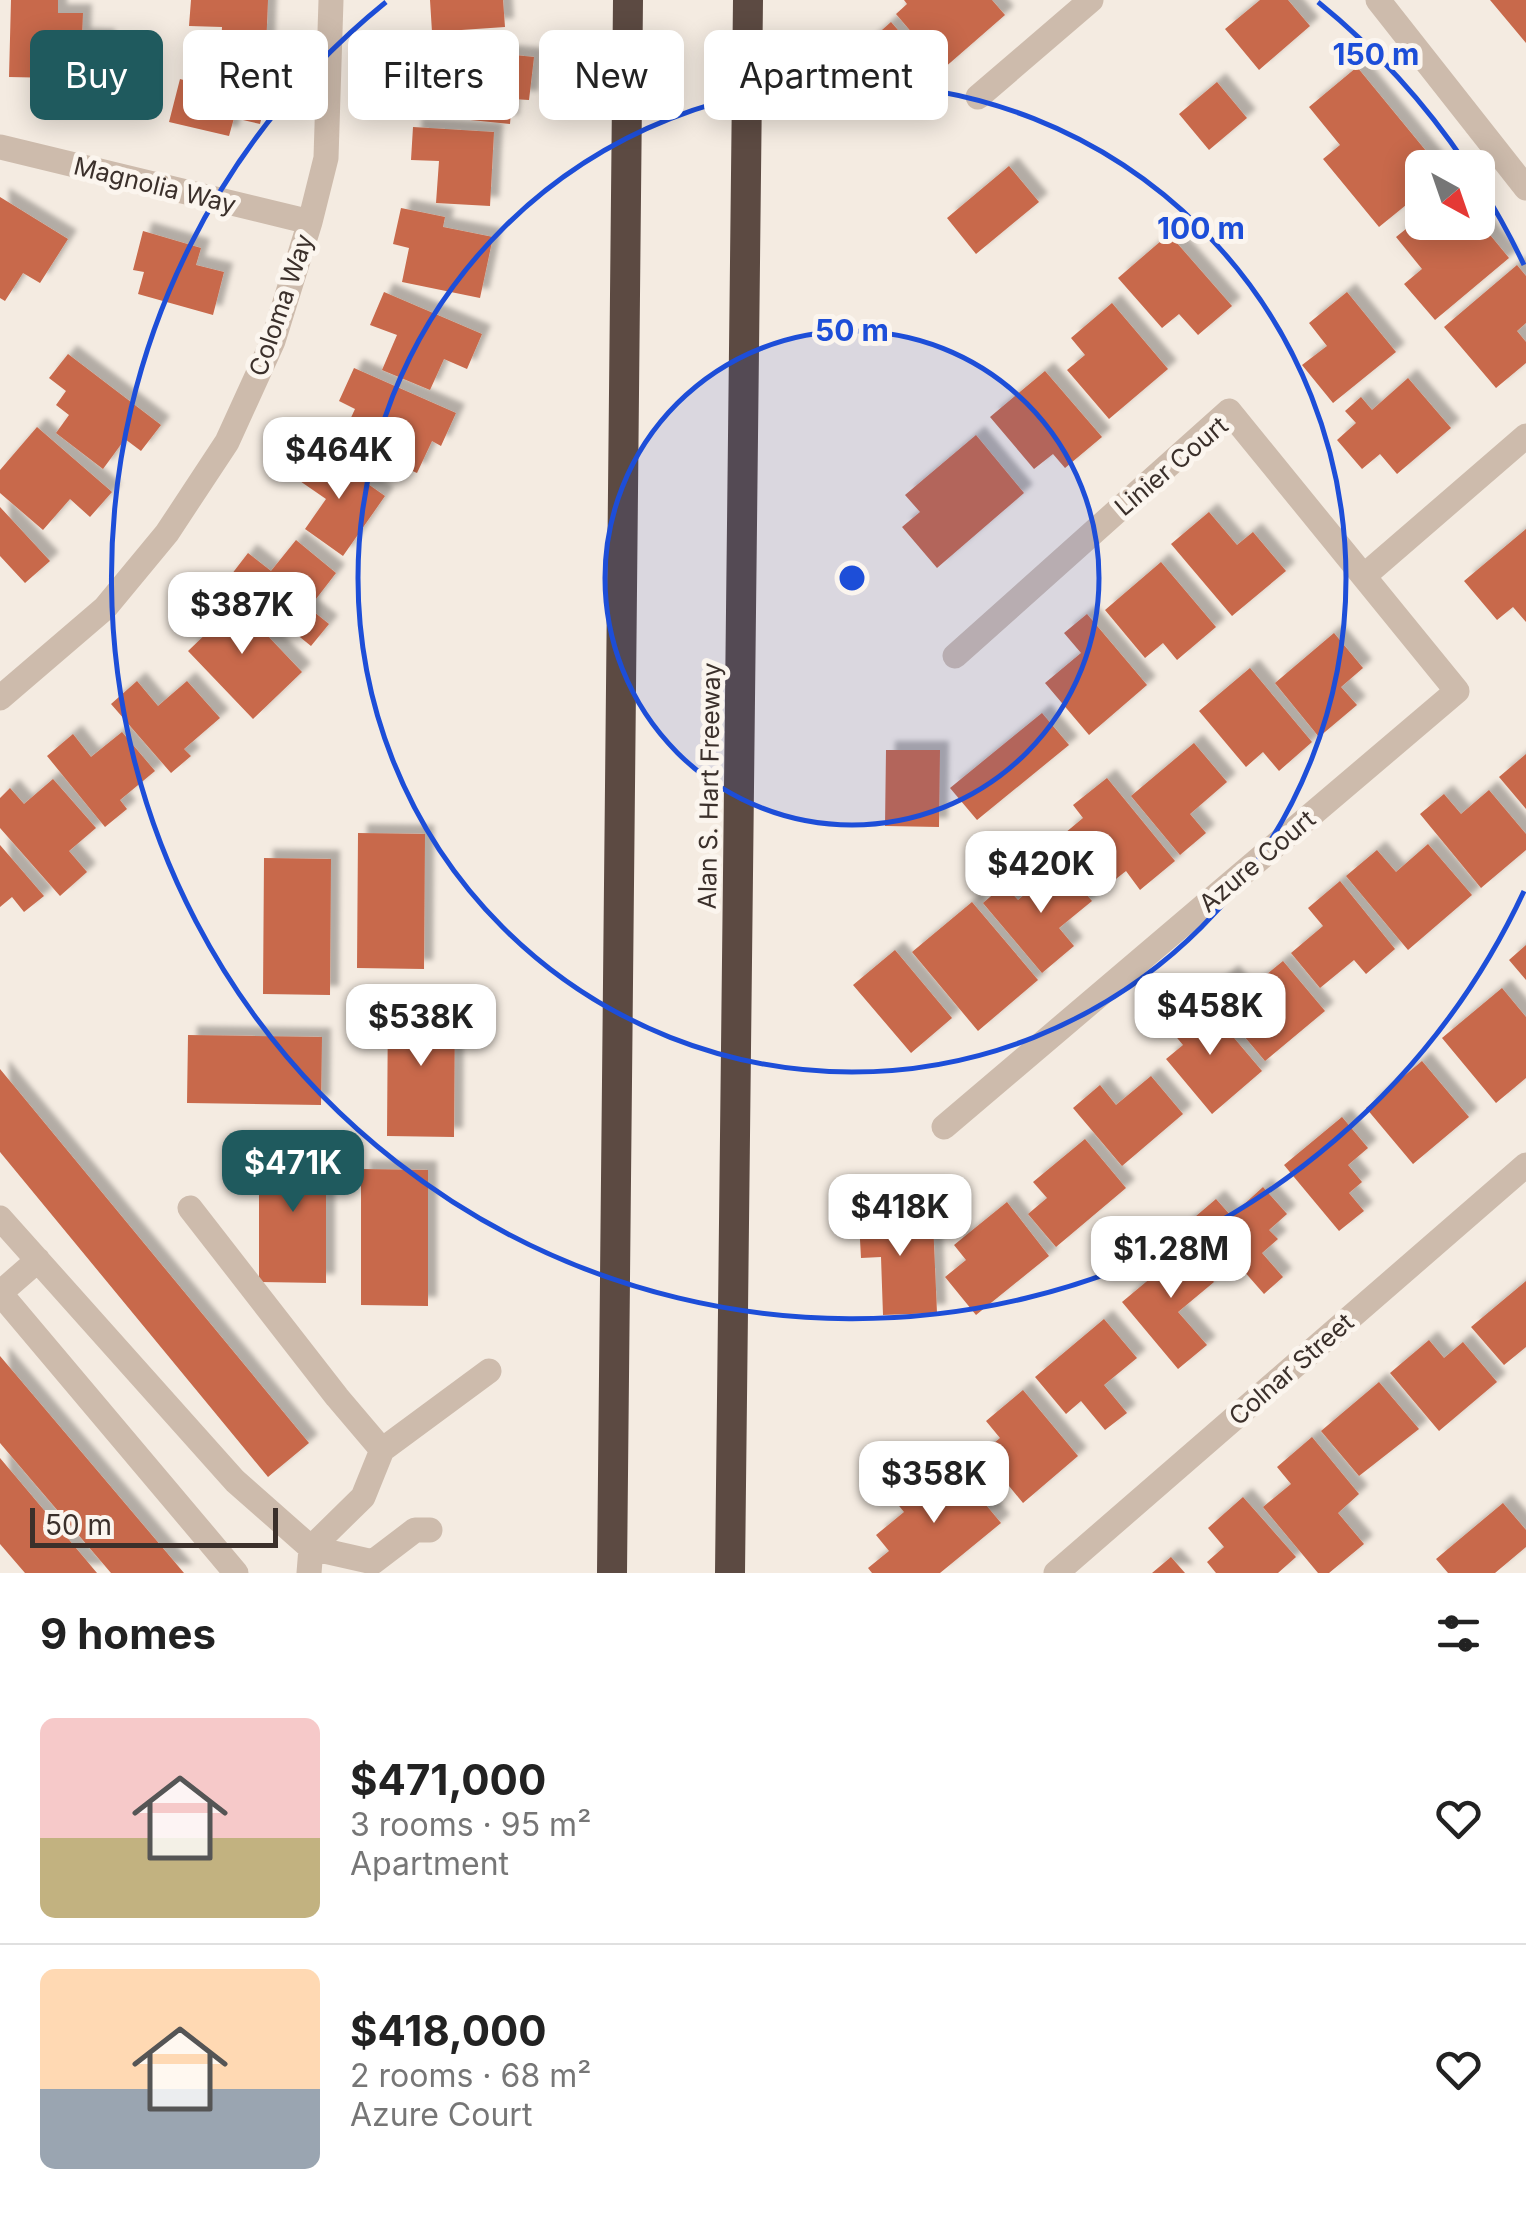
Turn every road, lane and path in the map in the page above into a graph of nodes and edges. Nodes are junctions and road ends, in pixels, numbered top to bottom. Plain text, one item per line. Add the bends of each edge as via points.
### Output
1 (332, 0) edge
2 (628, 0) edge
3 (748, 0) edge
4 (1092, 0) edge
5 (1378, 0) edge
6 (978, 97) dead end
7 (0, 147) edge
8 (1526, 188) edge
9 (310, 222) junction
10 (1526, 436) edge
11 (1364, 576) junction
12 (956, 656) dead end
13 (0, 698) edge
14 (944, 1126) dead end
15 (1526, 1166) edge
16 (190, 1208) dead end
17 (0, 1218) edge
18 (38, 1260) junction
19 (0, 1293) edge
20 (489, 1371) dead end
21 (382, 1450) junction
22 (430, 1530) dead end
23 (310, 1560) edge
24 (236, 1573) edge
25 (612, 1573) edge
26 (730, 1573) edge
27 (1056, 1573) edge

1 - 9 street, Coloma Way via 326,158
2 - 25 highway
3 - 26 highway, Alan S. Hart Freeway
4 - 6 street
5 - 8 street
7 - 9 street, Magnolia Way
9 - 13 street, Coloma Way via 273,341 227,442 106,608
10 - 11 street
11 - 12 street, Linier Court via 1229,412
11 - 14 street, Azure Court via 1457,690
15 - 27 street, Colnar Street
16 - 21 street
17 - 18 street
18 - 19 street
18 - 23 street
19 - 24 street
20 - 21 street
21 - 23 street via 362,1497
22 - 23 street via 415,1530 372,1562

